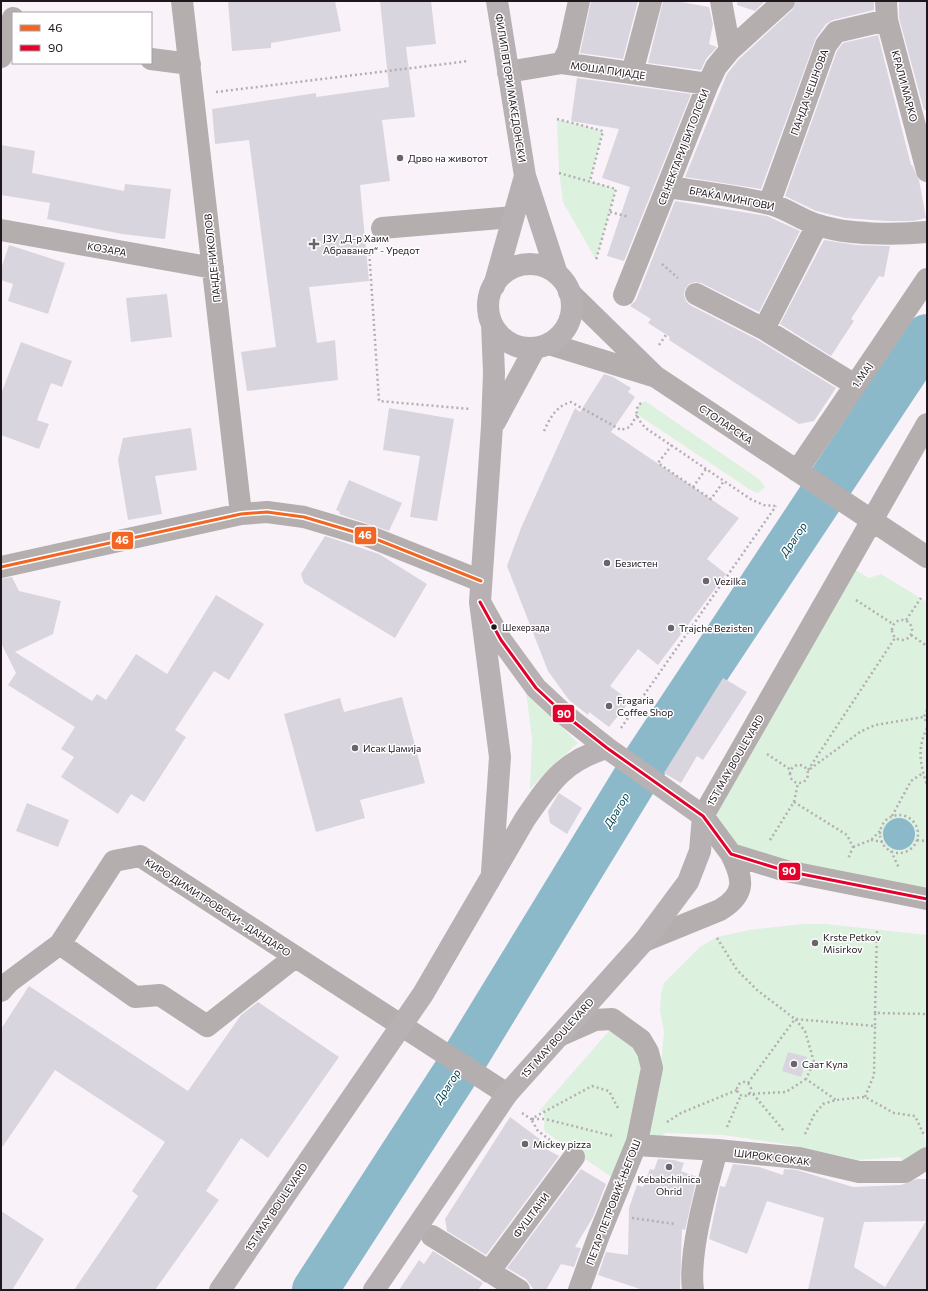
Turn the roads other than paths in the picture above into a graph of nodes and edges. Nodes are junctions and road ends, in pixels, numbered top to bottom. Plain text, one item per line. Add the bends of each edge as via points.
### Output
1 (182, 1) edge
2 (496, 1) edge
3 (579, 1) edge
4 (650, 1) edge
5 (721, 1) edge
6 (784, 1) edge
7 (886, 10) edge
8 (12, 13) edge
9 (730, 50) junction
10 (1, 57) edge
11 (152, 59) edge
12 (562, 63) junction
13 (190, 64) junction
14 (508, 72) junction
15 (632, 73) junction
16 (708, 84) junction
17 (927, 171) edge
18 (525, 176) junction
19 (668, 187) junction
20 (769, 204) junction
21 (513, 216) junction
22 (817, 225) junction
23 (382, 228) road end
24 (1, 230) edge
25 (927, 232) edge
26 (213, 268) junction
27 (557, 274) junction
28 (927, 279) edge
29 (494, 286) junction
30 (688, 289) road end
31 (569, 292) junction
32 (624, 295) dead end
33 (492, 324) junction
34 (764, 329) junction
35 (542, 346) junction
36 (656, 377) junction
37 (855, 385) junction
38 (927, 424) edge
39 (492, 426) junction
40 (801, 474) junction
41 (241, 514) junction
42 (873, 521) junction
43 (927, 557) edge
44 (1, 567) edge
45 (481, 591) junction
46 (614, 746) junction
47 (703, 816) junction
48 (731, 854) junction
49 (492, 876) junction
50 (927, 899) edge
51 (644, 941) junction
52 (60, 944) junction
53 (295, 957) junction
54 (1, 991) edge
55 (400, 1026) junction
56 (559, 1036) junction
57 (507, 1094) junction
58 (636, 1145) junction
59 (926, 1148) edge
60 (717, 1150) junction
61 (574, 1157) dead end
62 (432, 1236) dead end
63 (489, 1272) junction
64 (220, 1290) edge
65 (374, 1290) edge
66 (519, 1290) edge
67 (579, 1290) edge
68 (693, 1290) edge

1 - 13 street, ПАНДЕ НИКОЛОВ
2 - 14 main road, ФИЛИП ВТОРИ МАКЕДОНСКИ
3 - 12 street via 568,51
4 - 15 street
5 - 9 street
6 - 9 street, СВ.НЕКТАРИЈ БИТОЛСКИ
7 - 17 street, КРАЛИ МАРКО
7 - 20 street, ПАНДА ЧЕШНОВА via 836,32 826,45
8 - 10 street
9 - 16 street, СВ.НЕКТАРИЈ БИТОЛСКИ via 716,67
11 - 13 street
12 - 14 street, МОША ПИЈАДЕ
12 - 15 street, МОША ПИЈАДЕ
13 - 26 street, ПАНДЕ НИКОЛОВ
14 - 18 main road, ФИЛИП ВТОРИ МАКЕДОНСКИ
15 - 16 street, МОША ПИЈАДЕ
16 - 19 street, СВ.НЕКТАРИЈ БИТОЛСКИ
18 - 21 main road, ФИЛИП ВТОРИ МАКЕДОНСКИ
18 - 27 main road, ФИЛИП ВТОРИ МАКЕДОНСКИ
19 - 20 street, БРАЌА МИНГОВИ
19 - 32 street, СВ.НЕКТАРИЈ БИТОЛСКИ
20 - 22 street, БРАЌА МИНГОВИ via 789,210
21 - 23 street
21 - 29 main road, ФИЛИП ВТОРИ МАКЕДОНСКИ
22 - 25 street, БРАЌА МИНГОВИ via 857,232
22 - 34 street
24 - 26 street, КОЗАРА
26 - 41 street, ПАНДЕ НИКОЛОВ
27 - 29 main road via 541,266 522,265 501,276
27 - 31 main road
28 - 37 street, 1. МАЈ
29 - 33 main road via 488,304
30 - 34 street
31 - 35 main road via 571,310 566,328 559,337
31 - 36 street, СТОЛАРСКА
33 - 35 main road via 499,335 510,343 522,347
33 - 39 main road
34 - 37 street
35 - 36 street, СТОЛАРСКА
35 - 39 main road
36 - 40 street, СТОЛАРСКА
37 - 40 street, 1. МАЈ
38 - 42 street, 1ST MAY BOULEVARD
39 - 45 main road
40 - 42 street, СТОЛАРСКА
41 - 44 street
41 - 45 street via 268,512 304,517 368,536
42 - 43 street, СТОЛАРСКА
42 - 47 street, 1ST MAY BOULEVARD
45 - 46 main road via 501,640 536,688 565,715
45 - 49 main road via 500,757
46 - 47 main road via 658,784
46 - 49 main road, 1ST MAY BOULEVARD via 590,753 571,763 549,784
47 - 48 street
47 - 51 main road, 1ST MAY BOULEVARD via 700,851 688,882
48 - 50 street via 786,870
48 - 51 street via 742,882 732,903
49 - 55 main road, 1ST MAY BOULEVARD via 423,994
51 - 56 main road, 1ST MAY BOULEVARD
52 - 53 street, КИРО ДИМИТРОВСКИ - ДАНДАРО via 135,997 160,995 208,1026
52 - 53 street, КИРО ДИМИТРОВСКИ - ДАНДАРО via 114,861 140,856
52 - 54 street via 8,982
53 - 55 street, КИРО ДИМИТРОВСКИ - ДАНДАРО
55 - 57 street
55 - 64 main road, 1ST MAY BOULEVARD
56 - 57 main road, 1ST MAY BOULEVARD
56 - 58 street, ПЕТАР ПЕТРОВИЌ-ЊЕГОШ via 595,1020 612,1019 640,1040 648,1052 652,1068
57 - 65 main road, 1ST MAY BOULEVARD
58 - 60 street, ШИРОК СОКАК
58 - 67 street, ПЕТАР ПЕТРОВИЌ-ЊЕГОШ
59 - 60 street, ШИРОК СОКАК via 905,1172 859,1172 798,1158
60 - 68 street via 694,1254
61 - 63 street, ФУШТАНИ
62 - 63 street
63 - 66 street

